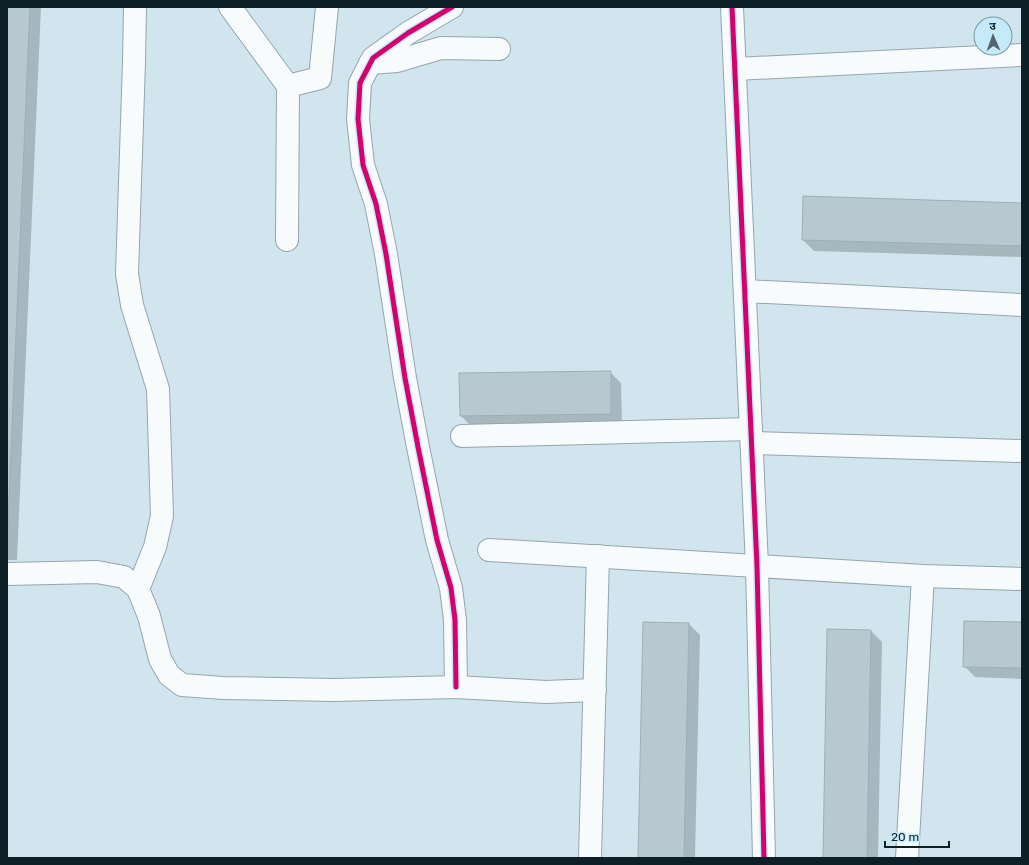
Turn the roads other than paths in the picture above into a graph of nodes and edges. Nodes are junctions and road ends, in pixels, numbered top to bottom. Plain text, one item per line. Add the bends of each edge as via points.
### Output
1 (135, 7) edge
2 (230, 7) edge
3 (327, 7) edge
4 (452, 7) edge
5 (732, 7) edge
6 (499, 49) dead end
7 (1022, 55) edge
8 (370, 63) junction
9 (735, 69) junction
10 (288, 86) junction
11 (287, 240) dead end
12 (745, 291) junction
13 (1022, 305) edge
14 (462, 436) dead end
15 (752, 436) junction
16 (1022, 450) edge
17 (489, 550) dead end
18 (598, 556) junction
19 (757, 566) junction
20 (7, 574) edge
21 (923, 576) junction
22 (1022, 579) edge
23 (138, 589) junction
24 (456, 687) junction
25 (595, 690) junction
26 (590, 858) edge
27 (764, 858) edge
28 (907, 858) edge

1 - 23 street via 127,274 132,305 158,389 162,516
2 - 10 street
3 - 10 street via 320,78
4 - 8 street via 408,33 373,58
5 - 9 street
6 - 8 street via 441,48 397,61
7 - 9 street
8 - 24 street via 360,83 358,119 362,165 376,204 418,447 437,540 451,588 455,620
9 - 12 street
10 - 11 street
12 - 13 street
12 - 15 street
14 - 15 street
15 - 16 street
15 - 19 street
17 - 18 street
18 - 19 street
18 - 25 street
19 - 21 street
19 - 27 street
20 - 23 street via 97,572 124,577
21 - 22 street
21 - 28 street
23 - 24 street via 149,616 160,659 169,675 182,685 334,690
24 - 25 street via 546,692
25 - 26 street

